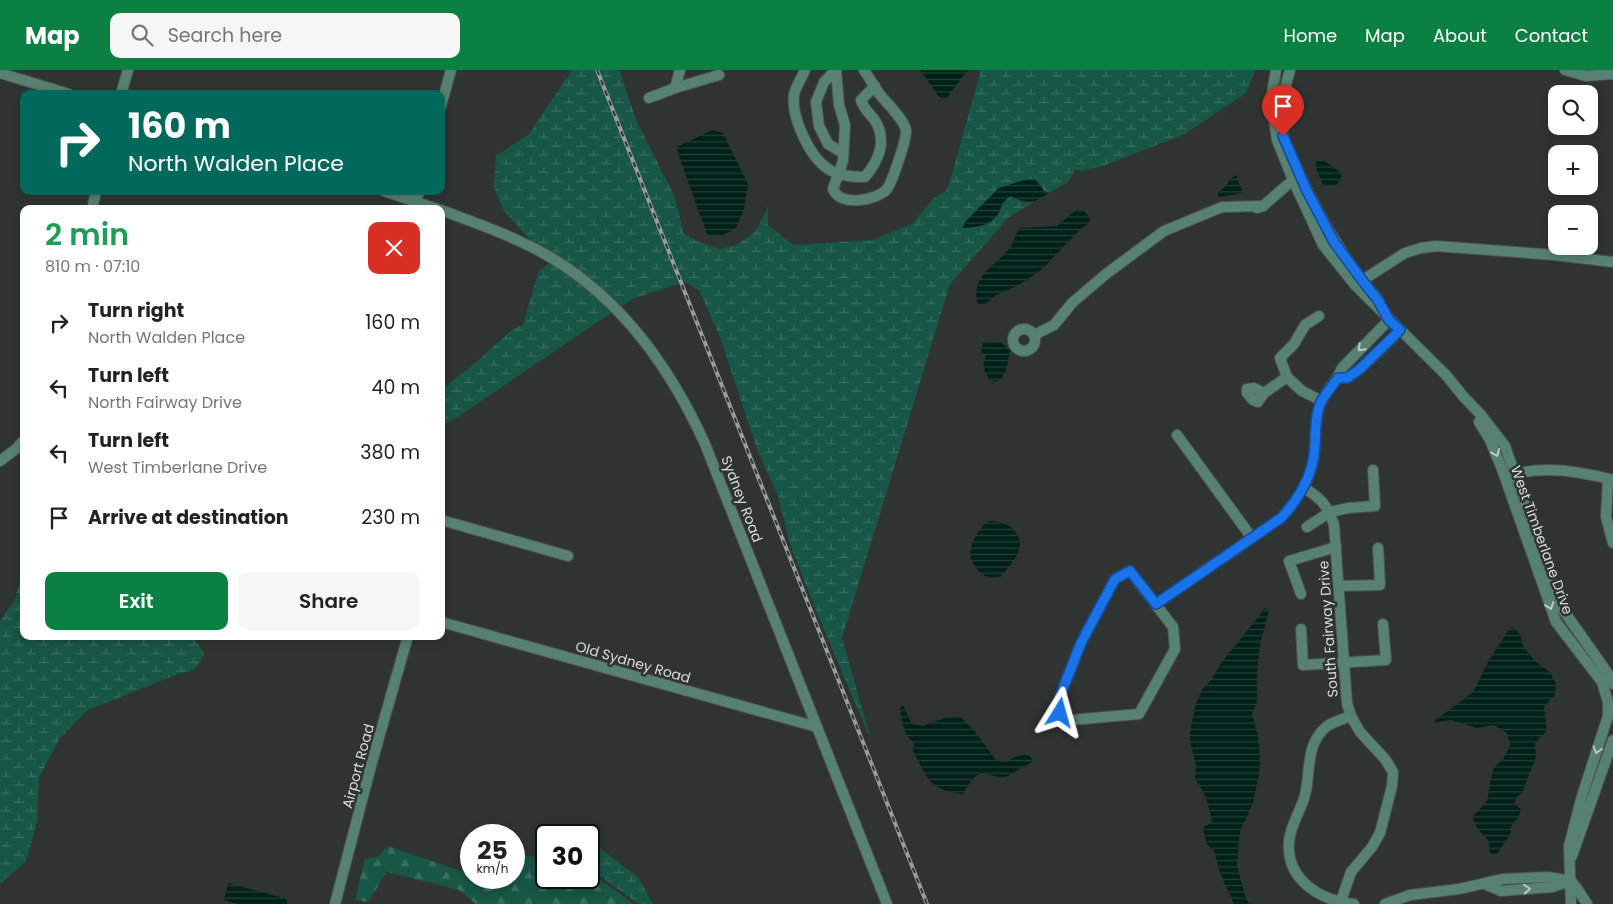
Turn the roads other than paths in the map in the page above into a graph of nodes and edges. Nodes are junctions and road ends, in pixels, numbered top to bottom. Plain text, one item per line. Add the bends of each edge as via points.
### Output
1 (128, 70) edge
2 (451, 70) edge
3 (680, 70) edge
4 (701, 70) edge
5 (805, 70) edge
6 (864, 70) edge
7 (1276, 70) edge
8 (1290, 70) edge
9 (1565, 70) edge
10 (831, 72) edge
11 (0, 73) edge
12 (719, 74) dead end
13 (1613, 74) edge
14 (698, 81) junction
15 (875, 86) junction
16 (675, 88) junction
17 (55, 90) edge
18 (122, 90) edge
19 (445, 92) edge
20 (649, 98) dead end
21 (843, 153) junction
22 (839, 174) junction
23 (1293, 180) junction
24 (398, 195) edge
25 (416, 200) edge
26 (428, 205) edge
27 (445, 212) edge
28 (1613, 262) edge
29 (1358, 283) junction
30 (1319, 316) dead end
31 (1387, 318) junction
32 (1400, 330) junction
33 (1034, 336) dead end
34 (1287, 377) junction
35 (1338, 378) junction
36 (1264, 393) dead end
37 (1322, 401) junction
38 (1177, 435) dead end
39 (20, 444) edge
40 (0, 461) edge
41 (1373, 470) dead end
42 (1510, 476) junction
43 (1610, 479) edge
44 (1304, 488) junction
45 (1330, 512) junction
46 (445, 521) edge
47 (1308, 527) dead end
48 (1252, 538) junction
49 (1613, 544) edge
50 (1336, 547) junction
51 (1378, 548) dead end
52 (568, 556) dead end
53 (1339, 586) junction
54 (1301, 594) dead end
55 (1156, 604) junction
56 (445, 623) edge
57 (1383, 624) dead end
58 (1301, 628) dead end
59 (407, 640) edge
60 (1344, 662) junction
61 (1613, 684) edge
62 (1350, 716) junction
63 (817, 727) junction
64 (1613, 740) edge
65 (1570, 862) junction
66 (1571, 881) junction
67 (1340, 903) edge
68 (335, 904) edge
69 (887, 904) edge
70 (1354, 904) edge
71 (1385, 904) edge
72 (1571, 904) edge
73 (1587, 904) edge

1 - 18 street
2 - 19 street
3 - 16 street
4 - 14 street
5 - 22 street via 794,93 794,110 808,146 827,169
6 - 15 street
7 - 23 street, West Timberlane Drive via 1271,99 1274,126
8 - 29 street, West Timberlane Drive via 1282,102 1283,136 1307,191
9 - 13 street via 1586,76
10 - 21 street via 845,125
10 - 21 street via 816,102 819,126 828,144
11 - 17 street
12 - 14 street
14 - 16 street
15 - 22 street via 861,100 882,137 875,164 865,177
15 - 22 street via 906,130 896,167 886,189 853,201 834,193 832,189
16 - 20 street
21 - 22 street
23 - 29 street, West Timberlane Drive via 1324,245
23 - 33 street via 1263,206 1222,207 1164,231 1106,274 1072,303 1054,324
24 - 25 street
25 - 26 street
27 - 63 street, Sydney Road via 521,241 588,283 617,309 666,370 706,444
28 - 29 street via 1436,246 1406,253
29 - 31 street, West Timberlane Drive
30 - 34 street via 1305,325 1294,344 1280,358
31 - 32 street, West Timberlane Drive
31 -> 35 street via 1342,368
32 - 35 street via 1360,369 1347,378
32 - 42 street, West Timberlane Drive via 1446,375 1505,446
34 - 36 street
34 - 37 street via 1302,391
35 - 37 street
37 - 44 street via 1313,462
38 - 48 street
39 - 40 street
41 - 45 street via 1375,506
42 - 43 street via 1550,469
42 - 61 street, West Timberlane Drive via 1561,607
42 -> 65 street, West Timberlane Drive via 1556,622 1602,682 1608,702 1608,716 1569,846
43 - 49 street via 1606,518
44 - 45 street via 1319,497
44 - 48 street via 1281,518
45 - 47 street
45 - 50 street, South Fairway Drive
46 - 52 street
48 - 55 street
50 - 53 street, South Fairway Drive
50 - 54 street via 1289,562
51 - 53 street via 1380,584
53 - 60 street, South Fairway Drive
55 - 55 street via 1130,571 1115,579 1081,643 1060,696 1060,713 1071,720 1139,714 1175,649 1173,627
56 - 63 street, Old Sydney Road
57 - 60 street via 1386,660
58 - 60 street via 1303,664
59 - 68 street, Airport Road
60 - 62 street, South Fairway Drive
62 - 67 street, South Fairway Drive via 1393,772 1380,833 1351,872
62 - 67 street via 1327,726 1313,743 1305,795 1289,843 1292,865 1303,882 1317,893
63 - 69 street, Sydney Road
64 - 65 street, West Timberlane Drive
65 - 66 street, West Timberlane Drive
66 - 71 street via 1548,877 1504,879 1410,895
66 - 72 street, West Timberlane Drive
66 - 73 street
67 - 70 street

